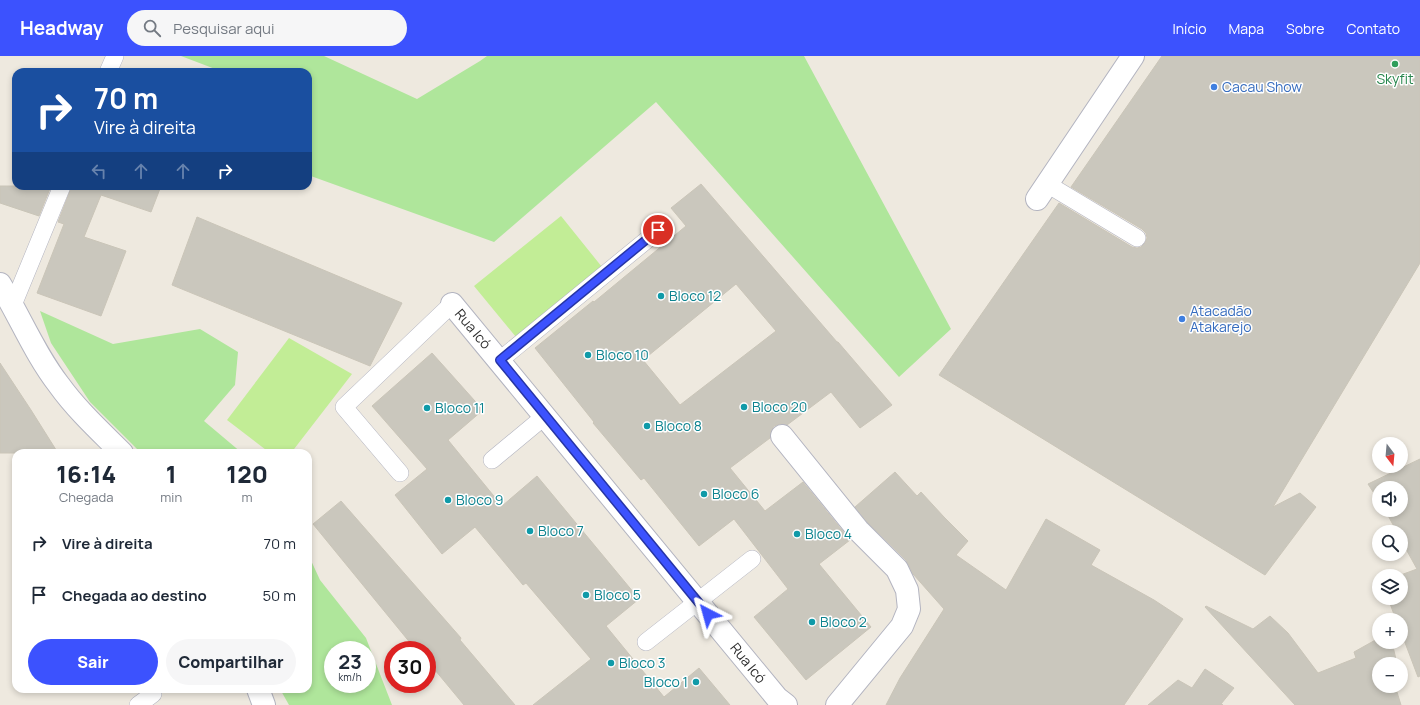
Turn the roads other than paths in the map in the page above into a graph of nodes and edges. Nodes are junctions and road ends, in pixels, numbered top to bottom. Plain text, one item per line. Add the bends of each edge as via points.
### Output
1 (115, 56) edge
2 (1133, 56) edge
3 (110, 68) edge
4 (60, 190) edge
5 (1042, 191) joint
6 (658, 230) dead end
7 (1137, 238) dead end
8 (0, 284) edge
9 (452, 304) joint
10 (13, 305) junction
11 (500, 360) junction
12 (545, 416) junction
13 (782, 436) dead end
14 (118, 449) edge
15 (492, 460) dead end
16 (400, 473) dead end
17 (752, 558) dead end
18 (698, 601) junction
19 (646, 642) dead end
20 (260, 693) edge
21 (153, 694) dead end
22 (138, 705) edge
23 (264, 705) edge
24 (786, 705) edge
25 (837, 705) edge

1 - 3 lane
2 - 5 street
4 - 10 lane
5 - 7 lane
6 - 11 lane
8 - 10 street
9 - 11 street, Rua Icó
9 - 16 lane via 344,407
10 - 14 street via 58,385
11 - 12 street, Rua Icó
12 - 15 lane
12 - 18 street, Rua Icó
13 - 25 street via 858,530 897,569 907,590 909,608 902,626
17 - 18 lane
18 - 19 lane
18 - 24 street, Rua Icó
20 - 23 street
21 - 22 lane

